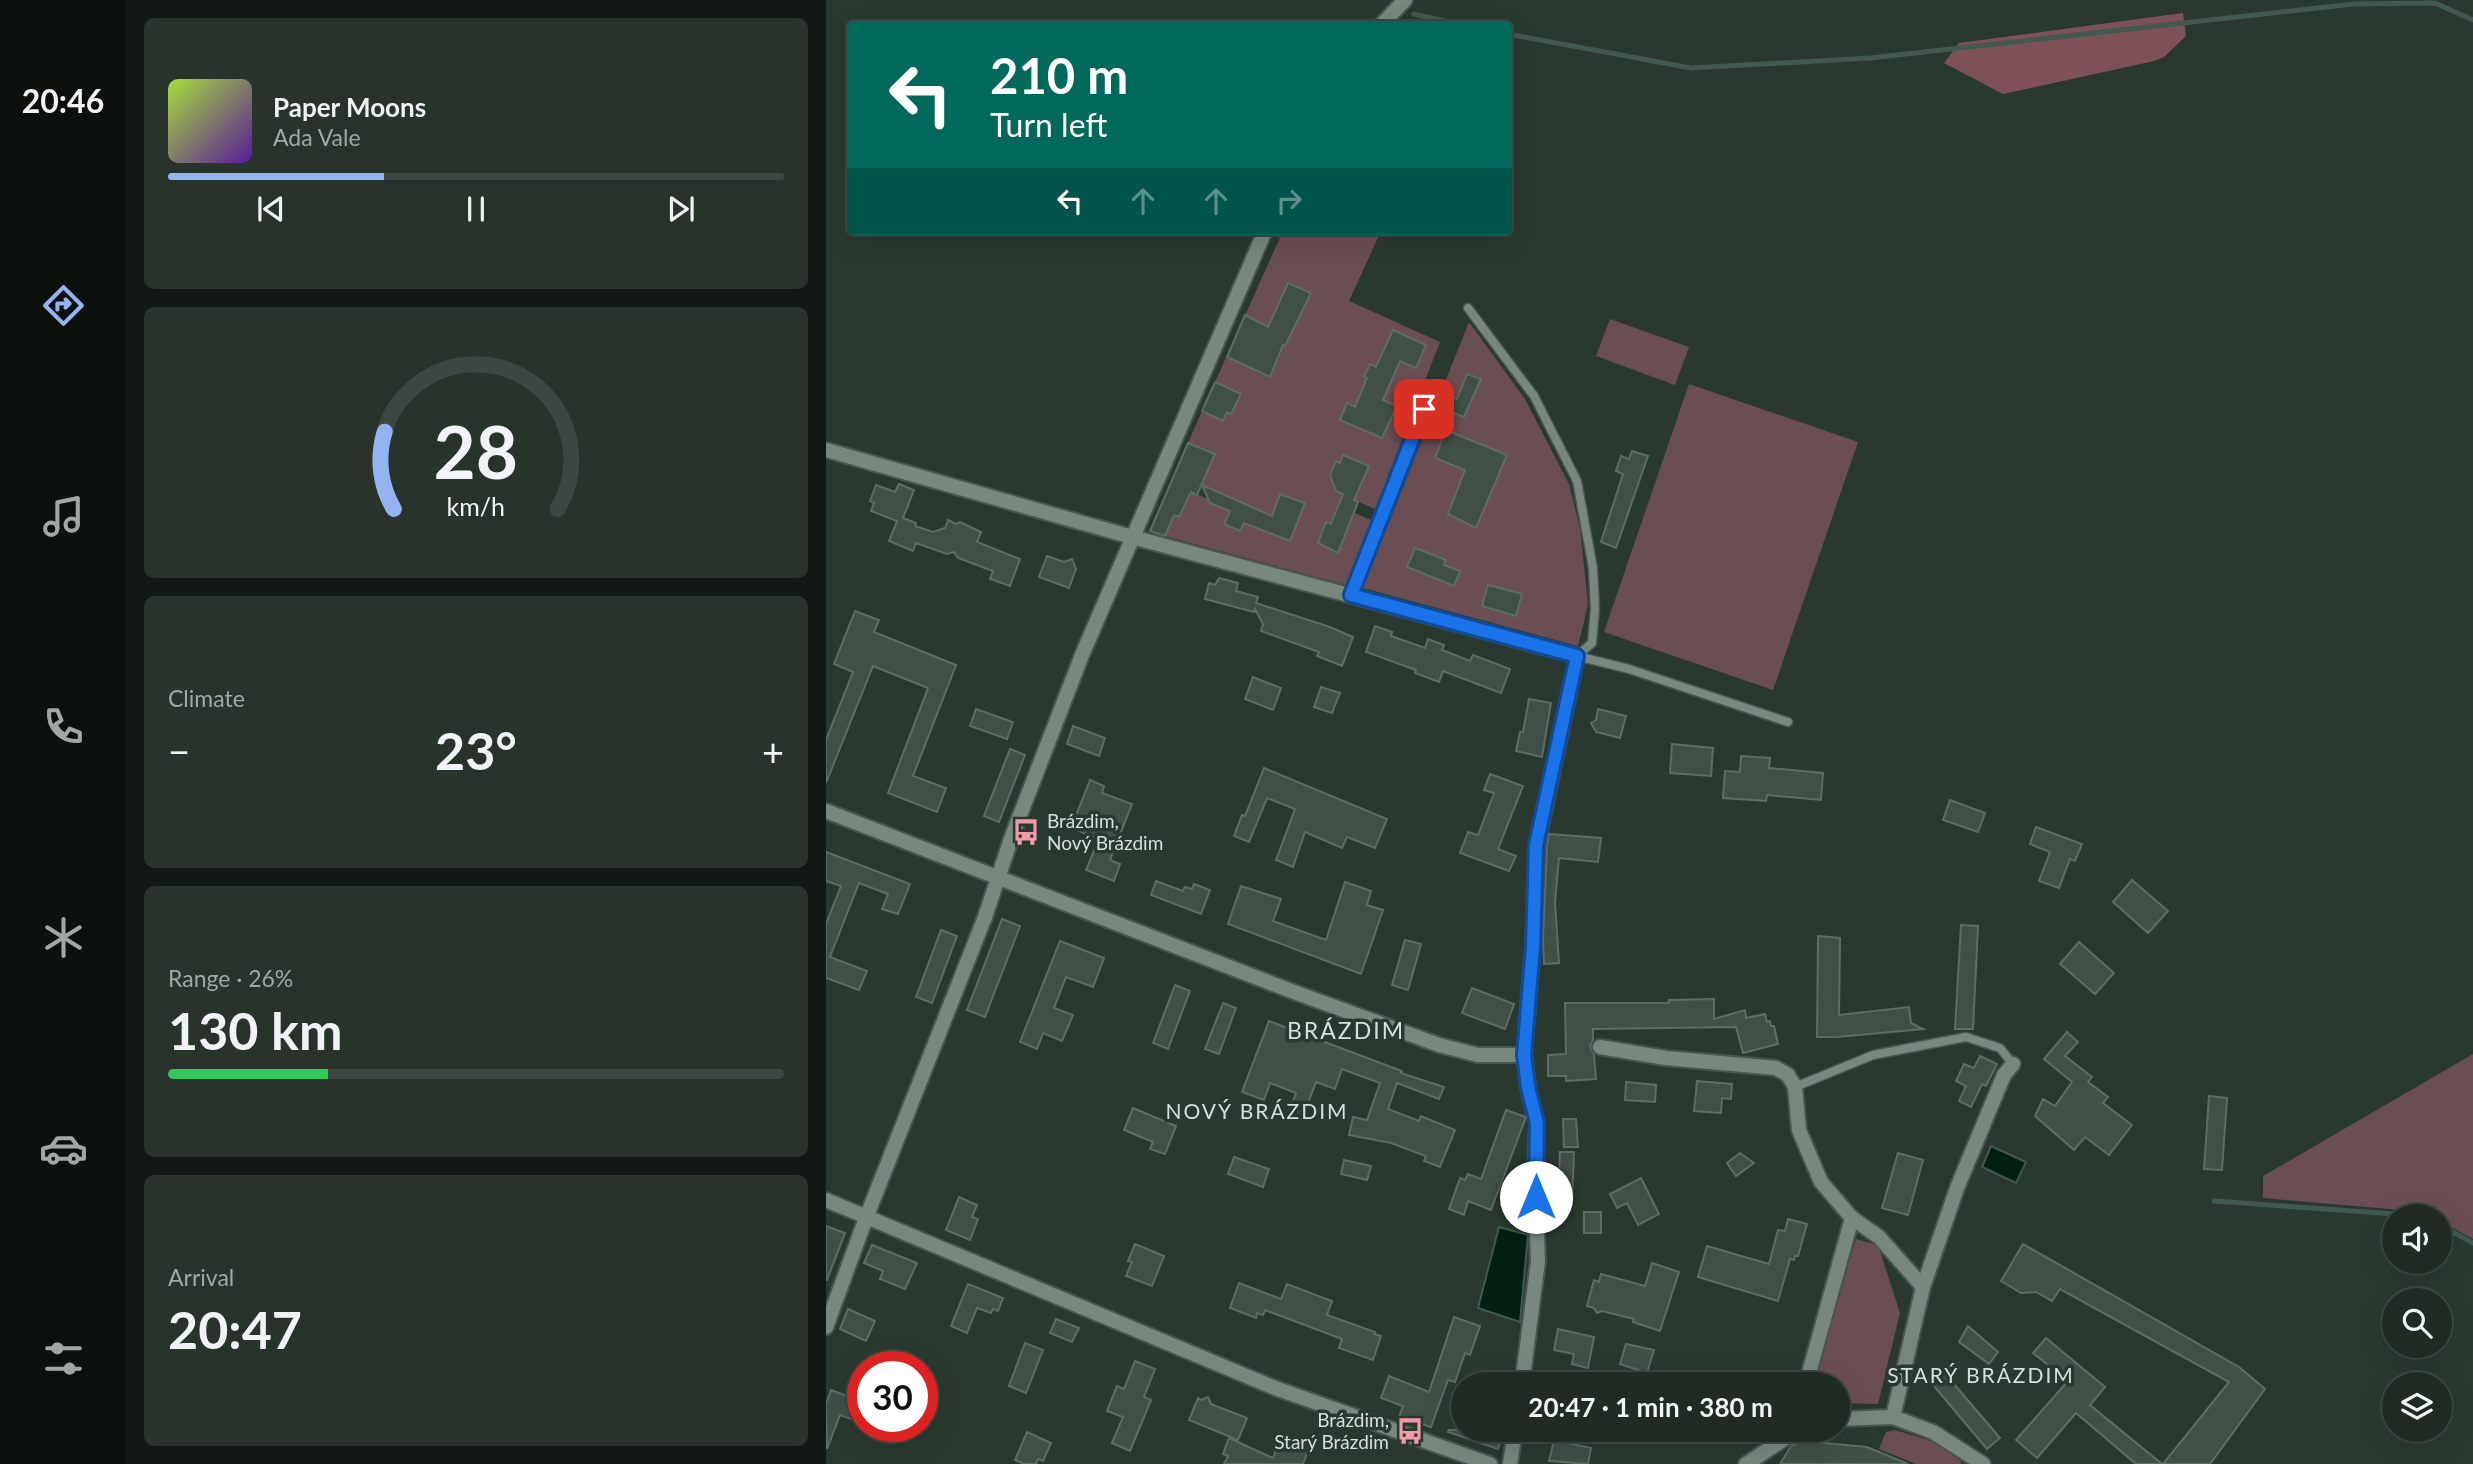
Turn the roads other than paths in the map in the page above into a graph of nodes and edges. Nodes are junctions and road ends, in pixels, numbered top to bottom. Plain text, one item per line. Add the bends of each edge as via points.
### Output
1 (1405, 0) edge
2 (1385, 21) edge
3 (1263, 235) edge
4 (1468, 308) dead end
5 (1424, 409) dead end
6 (826, 450) edge
7 (1132, 537) junction
8 (1351, 595) junction
9 (1577, 656) junction
10 (1788, 722) dead end
11 (826, 811) edge
12 (999, 877) junction
13 (1600, 1047) dead end
14 (1524, 1055) junction
15 (2013, 1064) joint
16 (1795, 1087) junction
17 (826, 1200) edge
18 (866, 1218) junction
19 (1852, 1218) junction
20 (1923, 1287) junction
21 (826, 1327) edge
22 (1524, 1372) edge
23 (1809, 1372) edge
24 (1893, 1417) junction
25 (1850, 1419) edge
26 (1513, 1442) edge
27 (1778, 1442) edge
28 (1490, 1464) edge
29 (1510, 1464) edge
30 (1746, 1464) edge
31 (1981, 1464) edge

1 - 2 street
3 - 7 street
4 - 9 lane via 1534,396 1577,481 1593,568 1595,609 1592,643
5 - 8 street
6 - 7 street
7 - 8 street
7 - 12 street via 1082,655
8 - 9 street
9 - 10 lane
9 - 14 street via 1536,845
11 - 12 street
12 - 14 street via 1439,1045 1478,1055
12 - 18 street
13 - 16 street via 1776,1068 1788,1075
14 - 22 street via 1537,1123 1538,1261
15 - 16 lane via 2000,1048 1966,1037 1873,1055
15 - 20 street via 2004,1075 1957,1188
16 - 19 street via 1800,1130 1814,1169
17 - 18 street
18 - 21 street
18 - 28 street via 1275,1388
19 - 20 street via 1880,1237
19 - 23 street
20 - 24 street
24 - 25 street
24 - 31 street via 1933,1432
26 - 29 street
27 - 30 street

